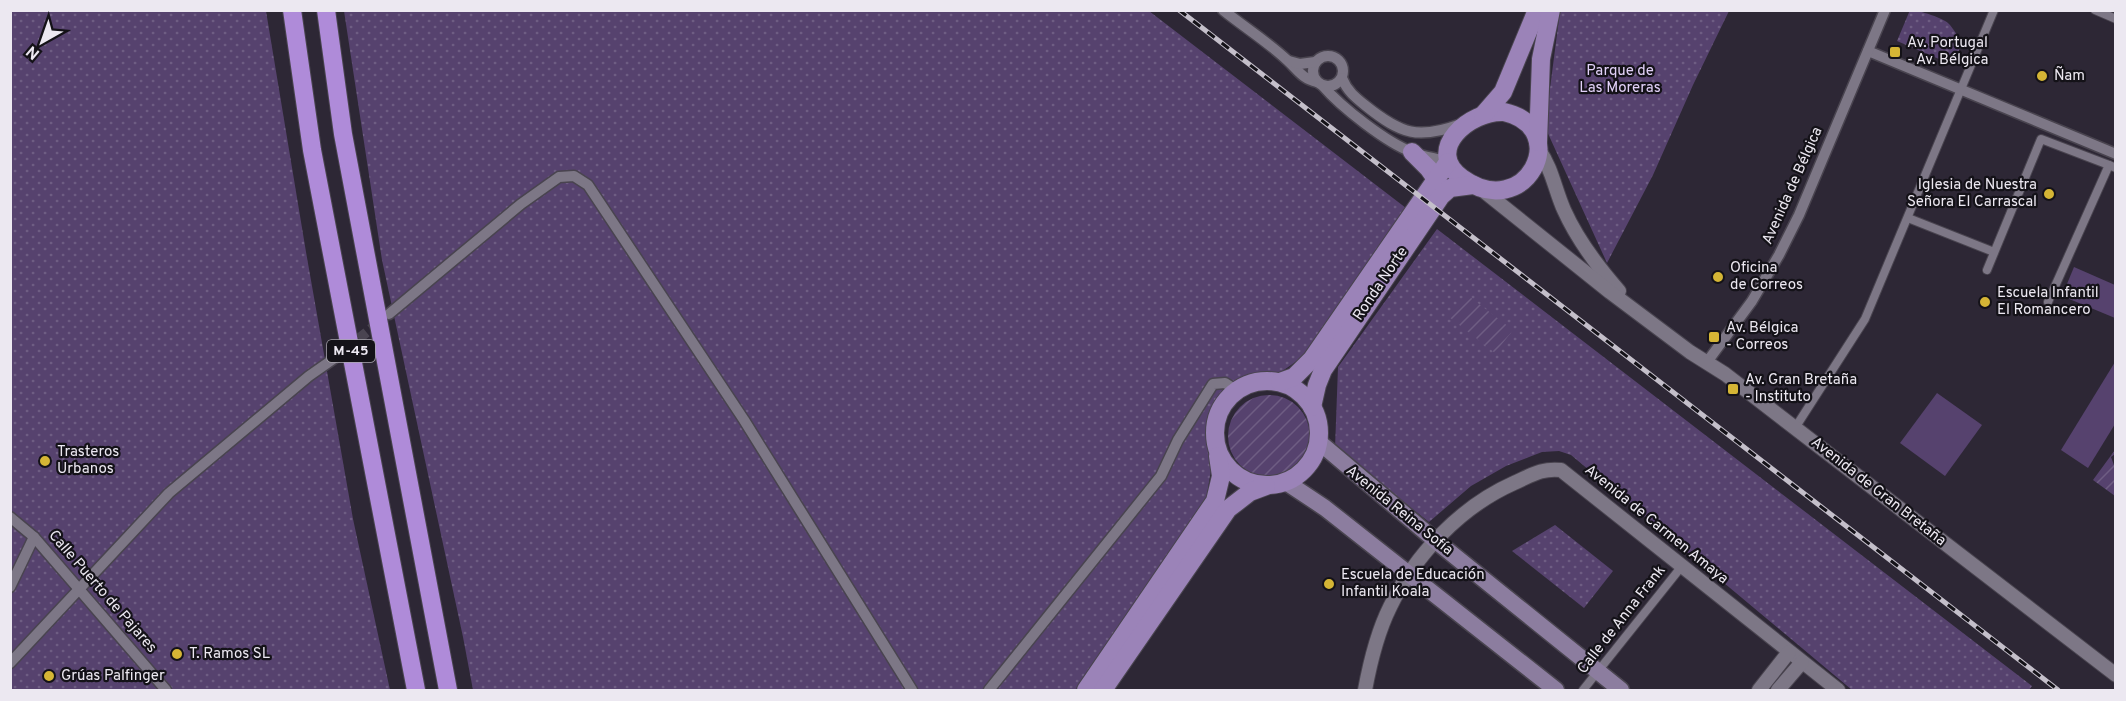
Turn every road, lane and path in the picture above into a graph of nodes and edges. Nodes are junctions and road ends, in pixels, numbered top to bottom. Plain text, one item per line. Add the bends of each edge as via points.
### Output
1 (292, 10) edge
2 (326, 10) edge
3 (1223, 10) edge
4 (1537, 10) edge
5 (1551, 10) edge
6 (1885, 10) edge
7 (1994, 10) edge
8 (2096, 10) edge
9 (2115, 19) edge
10 (1868, 51) junction
11 (1289, 61) junction
12 (1315, 62) junction
13 (1342, 78) junction
14 (1320, 84) junction
15 (1962, 90) junction
16 (1476, 118) junction
17 (1538, 146) junction
18 (1412, 152) junction
19 (2115, 154) edge
20 (1448, 162) junction
21 (2112, 167) edge
22 (1436, 179) junction
23 (1477, 186) junction
24 (1908, 218) junction
25 (1994, 252) junction
26 (1987, 270) dead end
27 (2048, 302) dead end
28 (1639, 313) junction
29 (389, 314) tunnel mouth
30 (339, 355) tunnel mouth
31 (1707, 362) junction
32 (1280, 382) junction
33 (1236, 390) junction
34 (1312, 407) junction
35 (1795, 428) junction
36 (1319, 442) junction
37 (1217, 452) junction
38 (1286, 482) junction
39 (1266, 486) junction
40 (10, 517) edge
41 (34, 537) junction
42 (1436, 541) junction
43 (1682, 566) junction
44 (1409, 575) junction
45 (10, 588) edge
46 (79, 590) junction
47 (1790, 652) junction
48 (1802, 662) junction
49 (10, 663) edge
50 (1598, 672) junction
51 (2115, 675) edge
52 (166, 690) edge
53 (416, 690) edge
54 (448, 690) edge
55 (912, 690) edge
56 (989, 690) edge
57 (1086, 690) edge
58 (1103, 690) edge
59 (1365, 690) edge
60 (1556, 690) edge
61 (1583, 690) edge
62 (1621, 690) edge
63 (1759, 690) edge
64 (1778, 690) edge
65 (1838, 690) edge

1 - 53 highway, M-45 via 312,150
2 - 54 highway, M-45 via 342,134
3 - 11 street
4 - 16 main road via 1499,98
5 - 17 main road, Avenida de Gran Bretaña via 1541,59
6 - 10 street, Avenida de Bélgica
7 - 15 street
8 - 9 street
10 - 15 street
10 - 31 street, Avenida de Bélgica via 1779,255 1752,301
11 - 12 street
11 - 14 street via 1295,70
12 - 13 street via 1326,55 1336,57 1343,64
12 - 14 street via 1313,71
13 - 14 street via 1335,85
13 - 16 street via 1353,96 1403,130 1435,132
14 - 18 street via 1383,136
15 - 19 street
15 - 24 street
16 - 17 main road via 1499,112 1517,116 1529,125
16 - 20 main road via 1450,142
17 - 23 main road via 1537,162 1520,184 1497,191
17 - 28 street, Avenida de Gran Bretaña via 1575,232 1603,273
18 - 20 street
18 - 22 main road
20 - 22 main road, Ronda Norte
20 - 23 main road via 1458,175
21 - 25 street via 2041,139
21 - 27 street
22 - 32 main road, Ronda Norte via 1312,359 1294,376
23 - 28 street, Avenida de Gran Bretaña
23 - 34 main road, Ronda Norte via 1450,188 1441,196 1323,370
24 - 25 street
24 - 35 street via 1865,319
25 - 26 street
28 - 31 street, Avenida de Gran Bretaña
29 - 55 street via 559,177 574,176 588,185 744,420
30 - 46 street via 169,493
31 - 35 street, Avenida de Gran Bretaña
32 - 33 main road, Ronda Norte via 1257,381
32 - 34 main road via 1298,392
33 - 37 main road via 1216,417
33 - 56 street via 1225,384 1213,384 1161,476
34 - 36 main road, Ronda Norte
35 - 51 street, Avenida de Gran Bretaña
36 - 38 main road via 1308,466
36 - 42 main road, Avenida Reina Sofía
37 - 39 main road via 1236,476
37 - 57 main road via 1221,476 1215,501
38 - 39 main road
38 - 44 main road
39 - 58 main road via 1250,492 1228,509
40 - 41 street, Calle Puerto de Pajares
41 - 45 street
41 - 46 street, Calle Puerto de Pajares
42 - 43 street, Avenida de Carmen Amaya via 1460,517 1498,490 1546,469 1561,470
42 - 44 street, Avenida de Carmen Amaya
42 - 50 main road, Avenida Reina Sofía
43 - 47 street, Avenida de Carmen Amaya
43 - 50 street, Calle de Anna Frank
44 - 59 street, Avenida de Carmen Amaya via 1379,633
44 - 60 main road
46 - 49 street
46 - 52 street, Calle Puerto de Pajares
47 - 48 street, Avenida de Carmen Amaya
47 - 63 street
48 - 64 street
48 - 65 street, Avenida de Carmen Amaya
50 - 61 street, Calle de Anna Frank
50 - 62 main road, Avenida Reina Sofía

